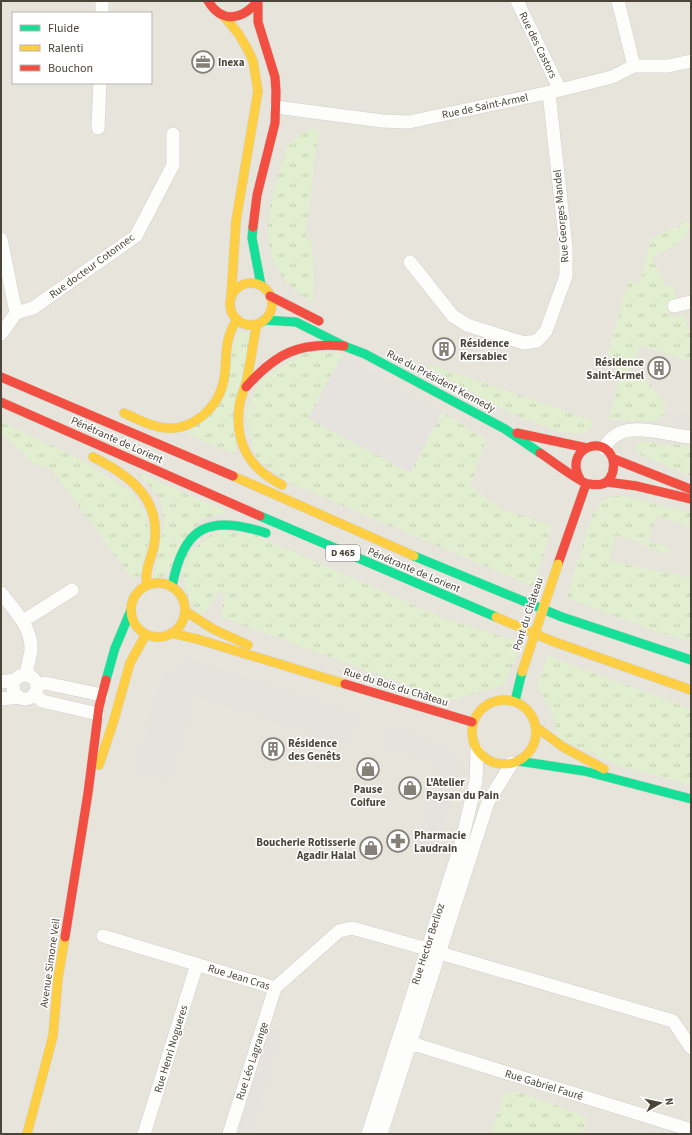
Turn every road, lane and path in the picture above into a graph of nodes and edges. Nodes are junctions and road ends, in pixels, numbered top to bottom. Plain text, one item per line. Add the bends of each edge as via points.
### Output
1 (102, 1) edge
2 (208, 1) edge
3 (258, 1) edge
4 (517, 1) edge
5 (618, 1) edge
6 (102, 12) edge
7 (223, 15) junction
8 (691, 61) edge
9 (634, 66) junction
10 (100, 84) edge
11 (554, 91) junction
12 (276, 107) junction
13 (98, 128) dead end
14 (173, 134) dead end
15 (1, 239) edge
16 (410, 262) dead end
17 (261, 285) junction
18 (270, 296) junction
19 (231, 298) junction
20 (691, 302) edge
21 (674, 306) dead end
22 (16, 313) junction
23 (237, 319) junction
24 (261, 322) junction
25 (325, 324) dead end
26 (337, 332) dead end
27 (1, 334) edge
28 (344, 346) junction
29 (365, 354) junction
30 (1, 377) edge
31 (246, 387) junction
32 (1, 402) edge
33 (113, 409) dead end
34 (505, 430) junction
35 (691, 437) edge
36 (587, 448) junction
37 (604, 448) junction
38 (86, 454) dead end
39 (614, 459) junction
40 (583, 481) junction
41 (607, 482) junction
42 (289, 488) dead end
43 (691, 489) edge
44 (691, 499) edge
45 (273, 536) dead end
46 (147, 585) junction
47 (172, 587) junction
48 (72, 590) dead end
49 (1, 593) edge
50 (529, 593) dead end
51 (132, 610) junction
52 (456, 610) dead end
53 (185, 611) junction
54 (22, 621) junction
55 (171, 633) junction
56 (146, 634) junction
57 (552, 641) junction
58 (643, 645) junction
59 (691, 660) edge
60 (313, 674) junction
61 (21, 677) junction
62 (1, 682) edge
63 (1, 687) edge
64 (36, 689) junction
65 (691, 690) edge
66 (102, 695) junction
67 (18, 697) junction
68 (1, 698) edge
69 (515, 701) junction
70 (98, 714) junction
71 (472, 722) junction
72 (536, 727) junction
73 (477, 751) junction
74 (515, 762) junction
75 (623, 778) junction
76 (88, 794) junction
77 (691, 799) edge
78 (103, 936) dead end
79 (427, 949) junction
80 (440, 953) junction
81 (197, 964) junction
82 (275, 988) junction
83 (404, 1041) junction
84 (691, 1048) edge
85 (691, 1130) edge
86 (27, 1134) edge
87 (144, 1134) edge
88 (229, 1134) edge
89 (368, 1134) edge
90 (381, 1134) edge

1 - 6 street
2 - 7 main road
3 - 7 main road via 244,15
3 - 12 main road via 258,22 275,77
4 - 11 street, Rue des Castors
5 - 9 street
7 - 19 main road via 248,50 258,91 236,222
8 - 9 street, Rue de Saint-Armel via 668,66
9 - 11 street, Rue de Saint-Armel via 612,77
10 - 13 street
11 - 12 street, Rue de Saint-Armel via 409,122 382,121
11 - 16 street, Rue Georges Mandel via 566,276 546,331 537,341 524,343 467,325 453,316
12 - 17 main road via 275,123 257,195 252,230
14 - 22 street, Rue docteur Cotonnec via 173,166 136,236 33,308
15 - 22 street
17 - 18 main road
17 - 19 main road via 246,284 235,291
18 - 24 main road via 271,309
18 - 25 main road
19 - 23 main road via 230,305
20 - 21 street
22 - 27 street
23 - 24 main road via 250,325
23 - 33 main road via 227,340 223,384 217,401 195,422 173,428 150,424
24 - 28 main road, Rue du Président Kennedy via 296,322
24 - 31 main road
26 - 29 main road, Rue du Président Kennedy
28 - 29 main road, Rue du Président Kennedy
28 - 31 main road via 323,343 280,355 268,362
29 - 34 main road, Rue du Président Kennedy
30 - 58 main road, Pénétrante de Lorient / D 465 via 436,566 562,617
31 - 42 main road via 238,410 243,450 255,468
32 - 57 main road, Pénétrante de Lorient / D 465
34 - 36 main road, Rue du Président Kennedy
34 - 40 main road, Rue du Président Kennedy
35 - 37 street via 637,429 622,432 609,439
36 - 37 main road
36 - 40 main road via 575,462 575,468
37 - 39 main road
38 - 46 main road via 116,469 133,482 152,506 156,518 155,543 146,574
39 - 41 main road via 614,472
39 - 43 main road
40 - 41 main road via 597,486
40 - 69 main road, Pont du Château, bridge
41 - 44 main road via 637,486
45 - 47 main road via 246,525 218,523 206,527 193,535 183,546
46 - 47 main road via 160,583
46 - 51 main road via 135,596
47 - 53 main road via 180,594
48 - 54 street
49 - 54 street
50 - 58 main road
51 - 56 main road via 138,627
51 - 66 main road, Avenue Simone Veil via 115,648
52 - 57 main road
53 - 55 main road via 180,626
53 - 60 main road, Rue du Bois du Château via 218,631
54 - 61 street via 30,636 30,643
55 - 56 main road via 162,636
55 - 60 main road, Rue du Bois du Château
56 - 76 main road, Avenue Simone Veil via 132,656 122,683 115,718
57 - 65 main road, Pénétrante de Lorient / D 465
58 - 59 main road, Pénétrante de Lorient / D 465
60 - 71 main road, Rue du Bois du Château
61 - 62 street
61 - 64 street via 32,678
61 - 67 street via 13,689
63 - 68 street
64 - 66 street via 45,683
64 - 67 street via 25,698
64 - 70 street via 42,700
66 - 70 main road, Avenue Simone Veil
67 - 68 street
69 - 71 main road via 506,699 489,702 476,714
69 - 72 main road via 529,711
70 - 76 main road, Avenue Simone Veil
71 - 73 main road via 471,732
72 - 74 main road via 532,747 527,755
72 - 75 main road via 563,747
73 - 74 main road via 493,763
73 - 79 street, Rue Hector Berlioz via 476,781 461,844
74 - 75 main road via 552,764
74 - 80 street, Rue Hector Berlioz via 488,802
75 - 77 main road
76 - 86 main road, Avenue Simone Veil via 58,978 53,1036
78 - 81 street, Rue Jean Cras
79 - 82 street, Rue Jean Cras via 352,928 339,932
79 - 83 street, Rue Hector Berlioz
80 - 83 street, Rue Hector Berlioz
80 - 84 street via 673,1021
81 - 82 street, Rue Jean Cras
81 - 87 street, Rue Henri Nogueres
82 - 88 street, Rue Léo Lagrange
83 - 85 street, Rue Gabriel Fauré
83 - 89 street, Rue Hector Berlioz
83 - 90 street, Rue Hector Berlioz

